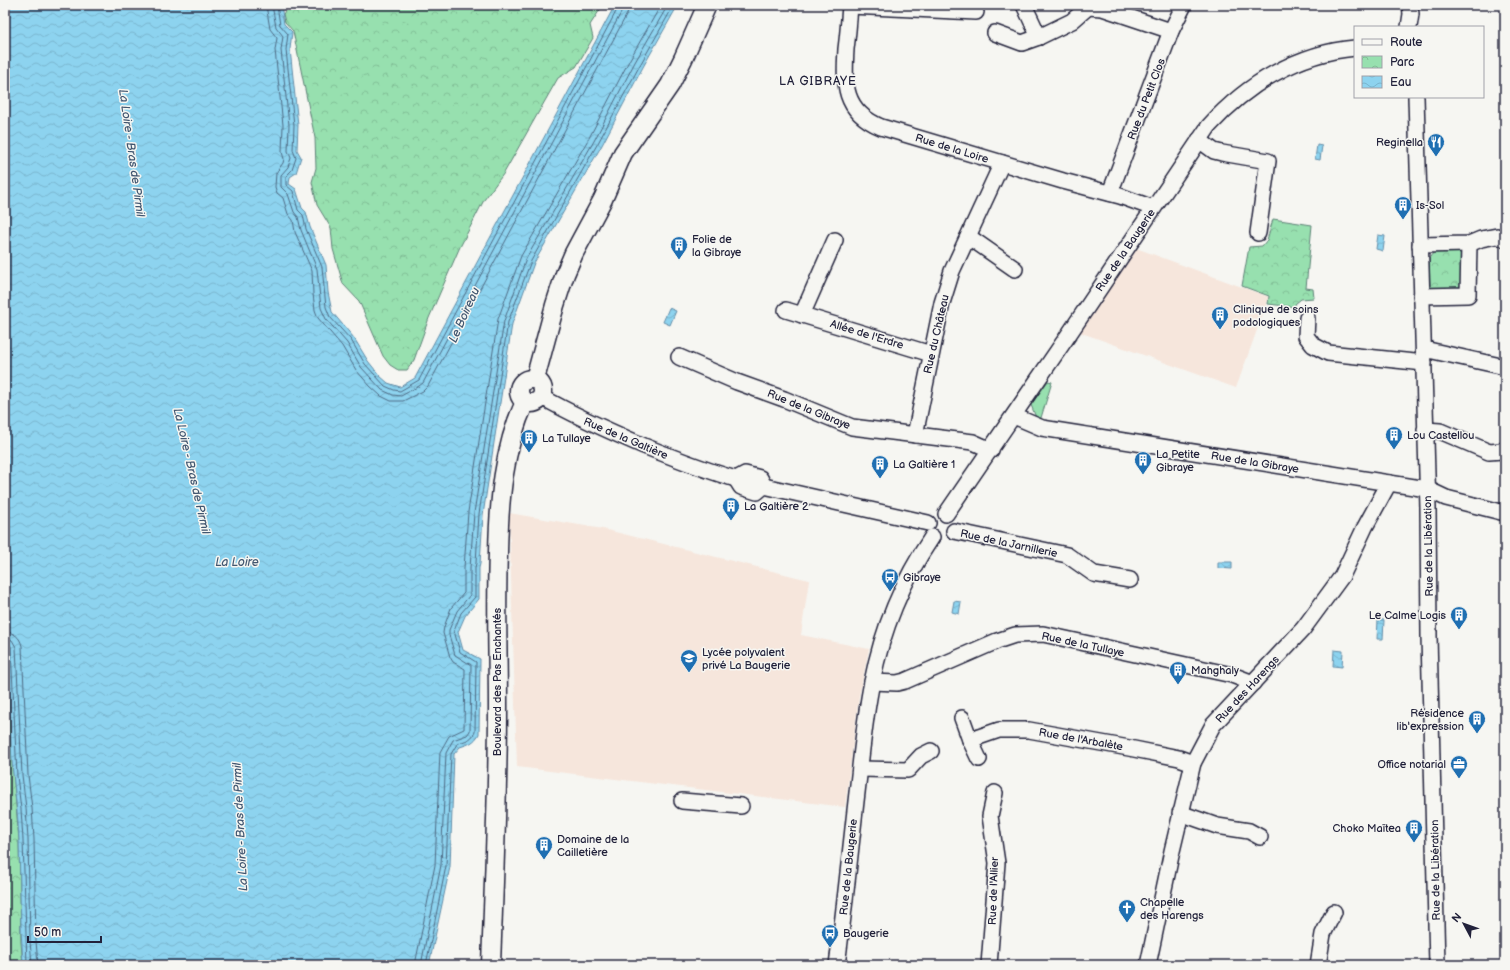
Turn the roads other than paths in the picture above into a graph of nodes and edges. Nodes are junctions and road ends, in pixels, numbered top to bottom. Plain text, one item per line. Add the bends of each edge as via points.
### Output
1 (707, 5) edge
2 (1024, 5) edge
3 (1184, 5) edge
4 (1410, 5) edge
5 (850, 6) edge
6 (1087, 6) edge
7 (976, 12) dead end
8 (1409, 26) edge
9 (1171, 31) junction
10 (995, 33) dead end
11 (1039, 37) junction
12 (1354, 48) edge
13 (1416, 98) edge
14 (1199, 140) junction
15 (1002, 163) junction
16 (1110, 193) junction
17 (1153, 208) junction
18 (1258, 233) dead end
19 (969, 237) junction
20 (1505, 239) edge
21 (835, 240) dead end
22 (1469, 244) junction
23 (1420, 245) junction
24 (1015, 269) dead end
25 (1421, 296) junction
26 (786, 310) dead end
27 (802, 315) junction
28 (1307, 318) dead end
29 (931, 354) junction
30 (1424, 356) junction
31 (679, 358) dead end
32 (1505, 367) edge
33 (534, 400) junction
34 (1014, 416) junction
35 (1425, 430) junction
36 (915, 435) junction
37 (1505, 448) edge
38 (991, 450) junction
39 (1389, 483) junction
40 (1427, 489) junction
41 (1505, 513) edge
42 (946, 514) junction
43 (930, 530) junction
44 (954, 531) junction
45 (1130, 580) dead end
46 (872, 682) junction
47 (1253, 683) junction
48 (962, 718) dead end
49 (970, 740) junction
50 (931, 751) dead end
51 (979, 758) dead end
52 (1193, 763) junction
53 (860, 769) junction
54 (995, 793) dead end
55 (682, 801) dead end
56 (741, 806) dead end
57 (1180, 813) junction
58 (1260, 837) dead end
59 (1334, 912) dead end
60 (491, 965) edge
61 (837, 965) edge
62 (989, 965) edge
63 (1148, 965) edge
64 (1318, 965) edge
65 (1437, 965) edge

1 - 33 main road via 684,60 670,85 623,153 603,199 574,254 557,299 535,379 543,386
2 - 11 street
3 - 9 street, Rue du Petit Clos
4 - 8 street
5 - 7 street, Rue de la Loire
5 - 15 street, Rue de la Loire via 845,79 849,98 859,113 872,123
6 - 9 street via 1102,8
6 - 11 street via 1072,21
9 - 16 street, Rue du Petit Clos
10 - 11 street via 1022,43
12 - 14 street, Rue de la Baugerie via 1309,58 1271,75 1223,111
13 - 23 street, Rue de la Libération
14 - 17 street, Rue de la Baugerie
14 - 18 street via 1214,151 1268,161
15 - 16 street, Rue de la Loire
15 - 19 street, Rue du Château
16 - 17 street, Rue de la Loire
17 - 34 street, Rue de la Baugerie
19 - 24 street
19 - 29 street, Rue du Château via 952,271
20 - 22 street via 1497,236
21 - 27 street
22 - 23 street
22 - 25 street via 1468,295
23 - 25 street, Rue de la Libération
25 - 30 street, Rue de la Libération
26 - 27 street, Allée de l'Erdre
27 - 29 street, Allée de l'Erdre
28 - 30 street via 1306,336 1313,345 1328,353
29 - 36 street, Rue du Château
30 - 32 street
30 - 35 street, Rue de la Libération
31 - 36 street, Rue de la Gibraye via 852,427
33 - 43 street, Rue de la Galtière via 568,412 696,468 736,478 745,474 760,478 764,486
33 - 60 main road, Boulevard des Pas Enchantés via 514,427 498,528 498,707
34 - 38 street, Rue de la Baugerie
34 - 39 street, Rue de la Gibraye via 1042,428
35 - 37 street via 1440,431 1489,452 1502,451
35 - 40 street, Rue de la Libération
36 - 38 street, Rue de la Gibraye via 972,442
38 - 42 street, Rue de la Baugerie
39 - 40 street, Rue de la Gibraye
39 - 47 street, Rue des Harengs via 1342,576 1303,629
40 - 41 street, Rue de la Gibraye via 1446,498
40 - 65 street, Rue de la Libération
42 - 43 street via 934,514 930,518
42 - 44 street via 954,522
43 - 44 street via 938,540 945,540
43 - 46 street, Rue de la Baugerie via 887,628
44 - 45 street, Rue de la Jarnillerie via 1067,555 1094,574
46 - 47 street, Rue de la Tullaye via 878,684 905,681 997,641 1015,635 1042,634 1232,675
46 - 53 street, Rue de la Baugerie
47 - 52 street, Rue des Harengs via 1213,725
48 - 49 street
49 - 51 street
49 - 52 street, Rue de l'Arbalète via 999,730 1029,730 1179,758
50 - 53 street via 921,756 908,770
52 - 57 street, Rue des Harengs
53 - 61 street, Rue de la Baugerie
54 - 62 street, Rue de l'Allier via 990,816 997,863
55 - 56 street
57 - 58 street via 1217,826 1248,831
57 - 63 street, Rue des Harengs
59 - 64 street via 1323,934

